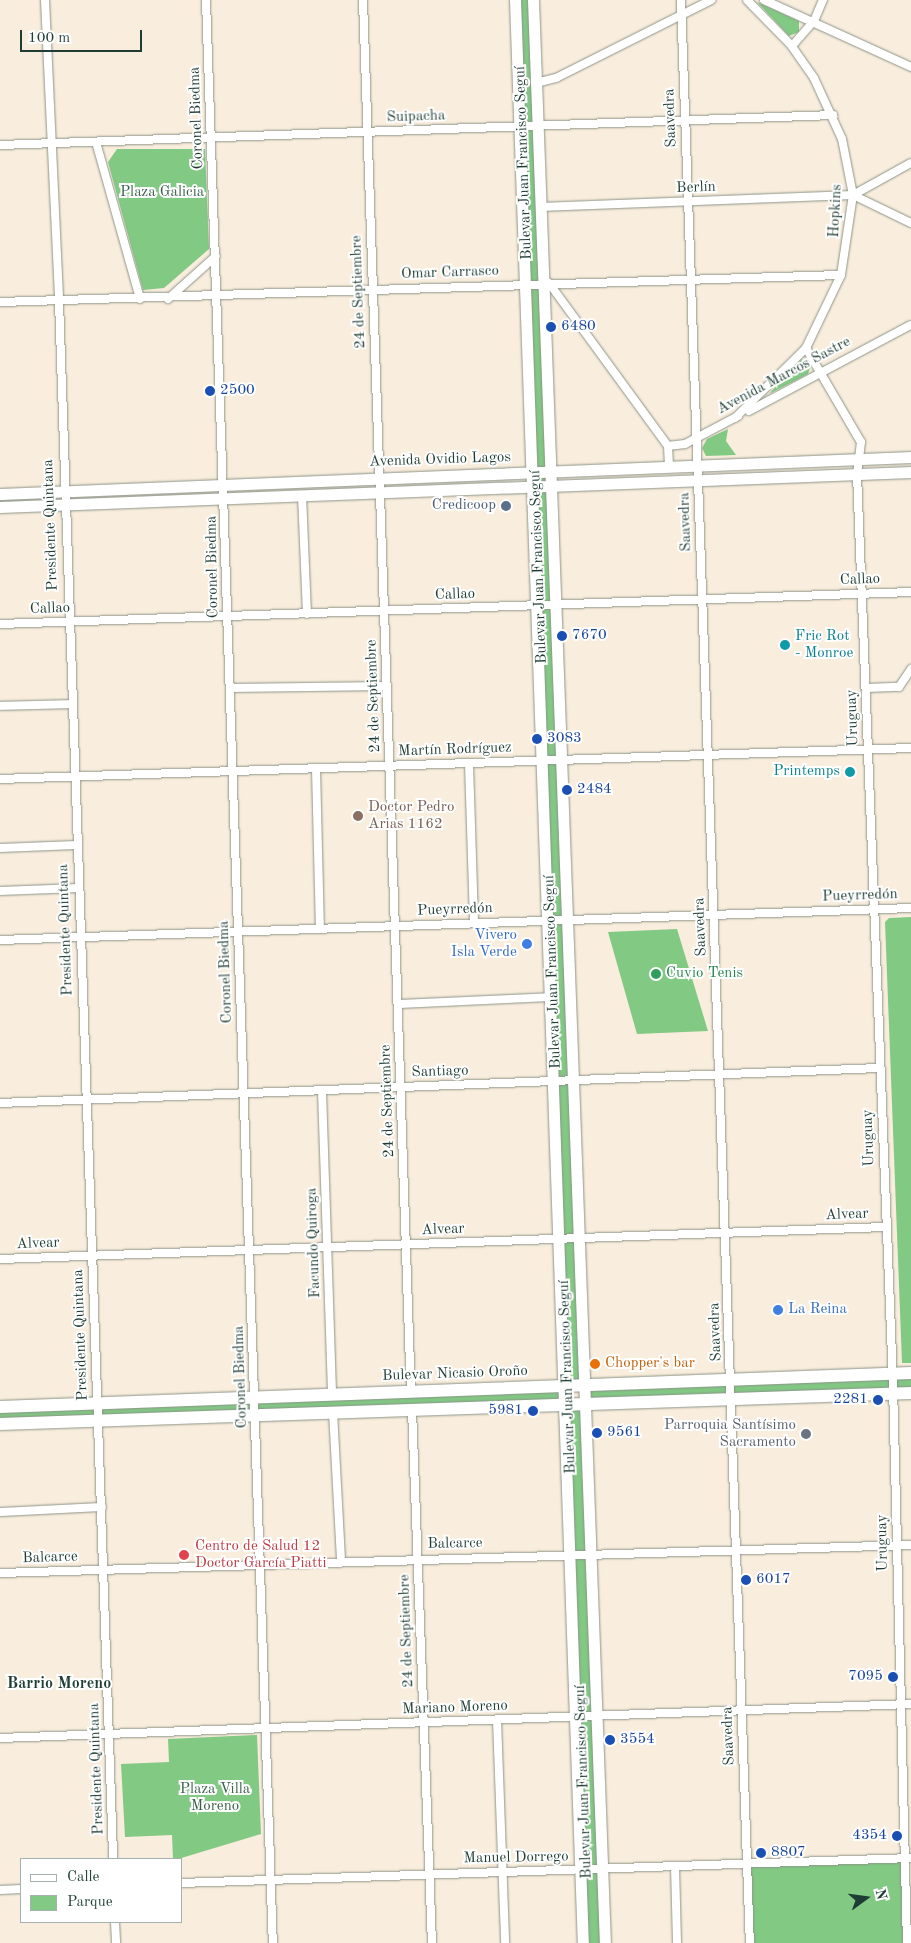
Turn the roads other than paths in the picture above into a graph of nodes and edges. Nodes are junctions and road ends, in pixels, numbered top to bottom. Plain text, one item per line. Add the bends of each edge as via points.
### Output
1 (45, 0) edge
2 (206, 0) edge
3 (363, 0) edge
4 (515, 0) edge
5 (533, 0) edge
6 (681, 0) edge
7 (711, 0) edge
8 (747, 0) edge
9 (764, 0) edge
10 (824, 0) edge
11 (681, 17) junction
12 (814, 21) junction
13 (792, 46) junction
14 (911, 67) edge
15 (536, 83) junction
16 (833, 115) junction
17 (685, 121) junction
18 (538, 126) junction
19 (519, 127) junction
20 (368, 132) junction
21 (211, 138) junction
22 (96, 142) junction
23 (50, 144) junction
24 (0, 145) edge
25 (911, 163) edge
26 (853, 195) junction
27 (688, 202) junction
28 (540, 207) junction
29 (911, 223) edge
30 (216, 256) junction
31 (841, 275) junction
32 (691, 277) junction
33 (546, 283) junction
34 (524, 284) junction
35 (373, 290) junction
36 (219, 296) junction
37 (140, 299) junction
38 (168, 299) junction
39 (59, 300) junction
40 (0, 302) edge
41 (911, 325) edge
42 (806, 348) junction
43 (821, 373) junction
44 (735, 418) junction
45 (697, 438) junction
46 (668, 446) junction
47 (911, 457) edge
48 (859, 459) junction
49 (698, 465) junction
50 (669, 466) junction
51 (550, 471) junction
52 (531, 472) junction
53 (911, 472) edge
54 (856, 474) junction
55 (380, 478) junction
56 (698, 479) junction
57 (224, 484) junction
58 (550, 485) junction
59 (532, 486) junction
60 (63, 491) junction
61 (381, 492) junction
62 (0, 494) edge
63 (302, 496) junction
64 (225, 498) junction
65 (64, 504) junction
66 (0, 507) edge
67 (911, 592) edge
68 (861, 594) junction
69 (702, 600) junction
70 (555, 605) junction
71 (536, 606) junction
72 (384, 611) junction
73 (308, 614) junction
74 (228, 617) junction
75 (68, 622) junction
76 (0, 624) edge
77 (911, 670) edge
78 (387, 686) junction
79 (230, 688) junction
80 (866, 688) junction
81 (71, 704) junction
82 (0, 706) edge
83 (911, 748) edge
84 (868, 750) junction
85 (708, 755) junction
86 (542, 760) junction
87 (560, 760) junction
88 (470, 763) junction
89 (390, 766) junction
90 (316, 768) junction
91 (232, 771) junction
92 (73, 776) junction
93 (0, 779) edge
94 (76, 845) junction
95 (0, 848) edge
96 (78, 888) junction
97 (0, 890) edge
98 (911, 908) edge
99 (874, 909) junction
100 (714, 915) junction
101 (566, 920) junction
102 (547, 921) junction
103 (474, 923) junction
104 (395, 926) junction
105 (320, 929) junction
106 (238, 932) junction
107 (80, 937) junction
108 (0, 940) edge
109 (550, 997) junction
110 (398, 1004) junction
111 (880, 1068) junction
112 (720, 1075) junction
113 (554, 1081) junction
114 (572, 1081) junction
115 (401, 1087) junction
116 (322, 1091) junction
117 (245, 1094) junction
118 (86, 1100) junction
119 (0, 1103) edge
120 (886, 1227) junction
121 (726, 1234) junction
122 (560, 1240) junction
123 (578, 1240) junction
124 (406, 1245) junction
125 (328, 1248) junction
126 (250, 1251) junction
127 (92, 1256) junction
128 (0, 1259) edge
129 (911, 1373) edge
130 (892, 1374) junction
131 (732, 1380) junction
132 (564, 1386) junction
133 (583, 1386) junction
134 (411, 1392) junction
135 (911, 1393) edge
136 (893, 1394) junction
137 (332, 1395) junction
138 (256, 1398) junction
139 (732, 1398) junction
140 (565, 1403) junction
141 (584, 1403) junction
142 (98, 1404) junction
143 (0, 1407) edge
144 (412, 1409) junction
145 (332, 1412) junction
146 (256, 1414) junction
147 (98, 1420) junction
148 (0, 1424) edge
149 (102, 1507) junction
150 (0, 1512) edge
151 (897, 1545) junction
152 (911, 1545) edge
153 (737, 1551) junction
154 (590, 1554) junction
155 (569, 1555) junction
156 (418, 1558) junction
157 (341, 1562) junction
158 (262, 1564) junction
159 (104, 1570) junction
160 (0, 1573) edge
161 (900, 1704) junction
162 (911, 1704) edge
163 (742, 1710) junction
164 (597, 1716) junction
165 (575, 1718) junction
166 (497, 1720) junction
167 (424, 1723) junction
168 (266, 1728) junction
169 (109, 1734) junction
170 (0, 1738) edge
171 (113, 1858) edge
172 (907, 1858) edge
173 (747, 1864) junction
174 (675, 1866) junction
175 (602, 1869) junction
176 (580, 1870) junction
177 (503, 1872) junction
178 (430, 1874) junction
179 (271, 1880) junction
180 (182, 1883) edge
181 (20, 1889) edge
182 (0, 1890) edge
183 (115, 1923) edge
184 (116, 1943) edge
185 (273, 1943) edge
186 (432, 1943) edge
187 (505, 1943) edge
188 (583, 1943) edge
189 (605, 1943) edge
190 (677, 1943) edge
191 (750, 1943) edge
192 (907, 1943) edge

1 - 23 street, Presidente Quintana
2 - 21 street, Coronel Biedma
3 - 20 street, 24 de Septiembre
4 - 19 main road, Bulevar Juan Francisco Seguí
5 - 15 main road, Bulevar Juan Francisco Seguí
6 - 11 street, Saavedra
7 - 11 street
8 - 13 street, Hopkins
9 - 12 street
10 - 12 street
11 - 15 street via 556,78
11 - 17 street, Saavedra
12 - 13 street
12 - 14 street
13 - 16 street, Hopkins
15 - 18 main road, Bulevar Juan Francisco Seguí
16 - 17 street, Suipacha
16 - 26 street, Hopkins
17 - 18 street, Suipacha
17 - 27 street, Saavedra
18 - 19 street, Suipacha
18 - 28 main road, Bulevar Juan Francisco Seguí
19 - 20 street, Suipacha
19 - 34 main road, Bulevar Juan Francisco Seguí
20 - 21 street, Suipacha
20 - 35 street, 24 de Septiembre
21 - 22 street, Suipacha
21 - 30 street, Coronel Biedma
22 - 23 street, Suipacha
22 - 37 street
23 - 24 street, Suipacha
23 - 39 street, Presidente Quintana
25 - 26 street
26 - 27 street, Berlín
26 - 29 street
26 - 31 street, Hopkins
27 - 28 street, Berlín
27 - 32 street, Saavedra
28 - 33 main road, Bulevar Juan Francisco Seguí
30 - 36 street, Coronel Biedma
30 - 38 street
31 - 32 street, Omar Carrasco
31 - 42 street, Hopkins
32 - 33 street, Omar Carrasco
32 - 45 street, Saavedra
33 - 34 street, Omar Carrasco
33 - 46 street
33 - 51 main road, Bulevar Juan Francisco Seguí
34 - 35 street, Omar Carrasco
34 - 52 main road, Bulevar Juan Francisco Seguí
35 - 36 street, Omar Carrasco
35 - 55 street, 24 de Septiembre
36 - 38 street, Omar Carrasco
36 - 57 street, Coronel Biedma
37 - 38 street, Omar Carrasco
37 - 39 street, Omar Carrasco
39 - 40 street, Omar Carrasco
39 - 60 street, Presidente Quintana
41 - 43 street, Avenida Marcos Sastre
42 - 43 street, Uruguay
42 - 44 street, Hopkins
43 - 44 street, Avenida Marcos Sastre
43 - 48 street, Uruguay via 861,442
44 - 45 street, Avenida Marcos Sastre
45 - 46 street, Avenida Marcos Sastre
45 - 49 street, Saavedra
46 - 50 street
47 - 48 main road, Avenida Ovidio Lagos
48 - 49 main road, Avenida Ovidio Lagos
48 - 54 street, Uruguay
49 - 50 main road, Avenida Ovidio Lagos
49 - 56 street, Saavedra
50 - 51 main road, Avenida Ovidio Lagos
51 - 52 main road, Avenida Ovidio Lagos
51 - 58 main road, Bulevar Juan Francisco Seguí
52 - 55 main road, Avenida Ovidio Lagos
52 - 59 main road, Bulevar Juan Francisco Seguí
53 - 54 main road, Avenida Ovidio Lagos
54 - 56 main road, Avenida Ovidio Lagos
54 - 68 street, Uruguay
55 - 57 main road, Avenida Ovidio Lagos
55 - 61 street, 24 de Septiembre
56 - 58 main road, Avenida Ovidio Lagos
56 - 69 street, Saavedra
57 - 60 main road, Avenida Ovidio Lagos
57 - 64 street, Coronel Biedma
58 - 59 main road, Avenida Ovidio Lagos
58 - 70 main road, Bulevar Juan Francisco Seguí
59 - 61 main road, Avenida Ovidio Lagos
59 - 71 main road, Bulevar Juan Francisco Seguí
60 - 62 main road, Avenida Ovidio Lagos
60 - 65 street, Presidente Quintana
61 - 63 main road, Avenida Ovidio Lagos
61 - 72 street, 24 de Septiembre
63 - 64 main road, Avenida Ovidio Lagos
63 - 73 street
64 - 65 main road, Avenida Ovidio Lagos
64 - 74 street, Coronel Biedma
65 - 66 main road, Avenida Ovidio Lagos
65 - 75 street, Presidente Quintana
67 - 68 street, Callao
68 - 69 street, Callao
68 - 80 street, Uruguay
69 - 70 street, Callao
69 - 85 street, Saavedra
70 - 71 street, Callao
70 - 87 main road, Bulevar Juan Francisco Seguí
71 - 72 street, Callao
71 - 86 main road, Bulevar Juan Francisco Seguí
72 - 73 street, Callao
72 - 78 street, 24 de Septiembre
73 - 74 street, Callao
74 - 75 street, Callao
74 - 79 street, Coronel Biedma
75 - 76 street, Callao
75 - 81 street, Presidente Quintana
77 - 80 street via 899,687
78 - 79 street
78 - 89 street, 24 de Septiembre
79 - 91 street, Coronel Biedma
80 - 84 street, Uruguay
81 - 82 street
81 - 92 street, Presidente Quintana
83 - 84 street, Martín Rodríguez
84 - 85 street, Martín Rodríguez
84 - 99 street, Uruguay
85 - 87 street, Martín Rodríguez
85 - 100 street, Saavedra
86 - 87 street, Martín Rodríguez
86 - 88 street, Martín Rodríguez
86 - 102 main road, Bulevar Juan Francisco Seguí
87 - 101 main road, Bulevar Juan Francisco Seguí
88 - 89 street, Martín Rodríguez
88 - 103 street
89 - 90 street, Martín Rodríguez
89 - 104 street, 24 de Septiembre
90 - 91 street, Martín Rodríguez
90 - 105 street
91 - 92 street, Martín Rodríguez
91 - 106 street, Coronel Biedma
92 - 93 street, Martín Rodríguez
92 - 94 street, Presidente Quintana
94 - 95 street
94 - 96 street, Presidente Quintana
96 - 97 street
96 - 107 street, Presidente Quintana
98 - 99 street, Pueyrredón
99 - 100 street, Pueyrredón
99 - 111 street, Uruguay
100 - 101 street, Pueyrredón
100 - 112 street, Saavedra
101 - 102 street, Pueyrredón
101 - 114 main road, Bulevar Juan Francisco Seguí
102 - 103 street, Pueyrredón
102 - 109 main road, Bulevar Juan Francisco Seguí
103 - 104 street, Pueyrredón
104 - 105 street, Pueyrredón
104 - 110 street, 24 de Septiembre
105 - 106 street, Pueyrredón
106 - 107 street, Pueyrredón
106 - 117 street, Coronel Biedma
107 - 108 street, Pueyrredón
107 - 118 street, Presidente Quintana
109 - 110 street
109 - 113 main road, Bulevar Juan Francisco Seguí
110 - 115 street, 24 de Septiembre
111 - 112 street, Santiago
111 - 120 street, Uruguay
112 - 114 street, Santiago
112 - 121 street, Saavedra
113 - 114 street, Santiago
113 - 115 street, Santiago
113 - 122 main road, Bulevar Juan Francisco Seguí
114 - 123 main road, Bulevar Juan Francisco Seguí
115 - 116 street, Santiago
115 - 124 street, 24 de Septiembre
116 - 117 street, Santiago
116 - 125 street, Facundo Quiroga
117 - 118 street, Santiago
117 - 126 street, Coronel Biedma
118 - 119 street, Santiago
118 - 127 street, Presidente Quintana
120 - 121 street, Alvear
120 - 130 street, Uruguay
121 - 123 street, Alvear
121 - 131 street, Saavedra
122 - 123 street, Alvear
122 - 124 street, Alvear
122 - 132 main road, Bulevar Juan Francisco Seguí
123 - 133 main road, Bulevar Juan Francisco Seguí
124 - 125 street, Alvear
124 - 134 street, 24 de Septiembre
125 - 126 street, Alvear
125 - 137 street, Facundo Quiroga
126 - 127 street, Alvear
126 - 138 street, Coronel Biedma
127 - 128 street, Alvear
127 - 142 street, Presidente Quintana
129 - 130 main road, Bulevar Nicasio Oroño
130 - 131 main road, Bulevar Nicasio Oroño
130 - 136 street, Uruguay
131 - 133 main road, Bulevar Nicasio Oroño
131 - 139 street, Saavedra
132 - 133 main road, Bulevar Nicasio Oroño
132 - 134 main road, Bulevar Nicasio Oroño
132 - 140 main road, Bulevar Juan Francisco Seguí
133 - 141 main road, Bulevar Juan Francisco Seguí
134 - 137 main road, Bulevar Nicasio Oroño
135 - 136 main road
136 - 139 main road
136 - 151 street, Uruguay
137 - 138 main road, Bulevar Nicasio Oroño
138 - 142 main road, Bulevar Nicasio Oroño
138 - 146 street, Coronel Biedma
139 - 141 main road
139 - 153 street, Saavedra
140 - 141 main road
140 - 144 main road
140 - 155 main road, Bulevar Juan Francisco Seguí
141 - 154 main road, Bulevar Juan Francisco Seguí
142 - 143 main road, Bulevar Nicasio Oroño
142 - 147 street, Presidente Quintana
144 - 145 main road
144 - 156 street, 24 de Septiembre
145 - 146 main road
145 - 157 street
146 - 147 main road
146 - 158 street, Coronel Biedma
147 - 148 main road
147 - 149 street, Presidente Quintana
149 - 150 street
149 - 159 street, Presidente Quintana
151 - 152 street, Balcarce
151 - 153 street, Balcarce
151 - 161 street, Uruguay
153 - 154 street, Balcarce
153 - 163 street, Saavedra
154 - 155 street, Balcarce
154 - 164 main road, Bulevar Juan Francisco Seguí
155 - 156 street, Balcarce
155 - 165 main road, Bulevar Juan Francisco Seguí
156 - 157 street, Balcarce
156 - 167 street, 24 de Septiembre
157 - 158 street, Balcarce
158 - 159 street, Balcarce
158 - 168 street, Coronel Biedma
159 - 160 street, Balcarce
159 - 169 street, Presidente Quintana
161 - 162 street, Mariano Moreno
161 - 163 street, Mariano Moreno
161 - 172 street, Uruguay
163 - 164 street, Mariano Moreno
163 - 173 street, Saavedra
164 - 165 street, Mariano Moreno
164 - 175 main road, Bulevar Juan Francisco Seguí
165 - 166 street, Mariano Moreno
165 - 176 main road, Bulevar Juan Francisco Seguí
166 - 167 street, Mariano Moreno
166 - 177 street
167 - 168 street, Mariano Moreno
167 - 178 street, 24 de Septiembre
168 - 169 street, Mariano Moreno
168 - 179 street, Coronel Biedma
169 - 170 street, Mariano Moreno
169 - 171 street, Presidente Quintana
172 - 173 street, Manuel Dorrego
172 - 192 street, Uruguay
173 - 174 street, Manuel Dorrego
173 - 191 street, Saavedra
174 - 175 street, Manuel Dorrego
174 - 190 street
175 - 176 street, Manuel Dorrego
175 - 189 main road, Bulevar Juan Francisco Seguí
176 - 177 street, Manuel Dorrego
176 - 188 main road, Bulevar Juan Francisco Seguí
177 - 178 street, Manuel Dorrego
177 - 187 street
178 - 179 street, Manuel Dorrego
178 - 186 street, 24 de Septiembre
179 - 180 street, Manuel Dorrego
179 - 185 street, Coronel Biedma
181 - 182 street
183 - 184 street

